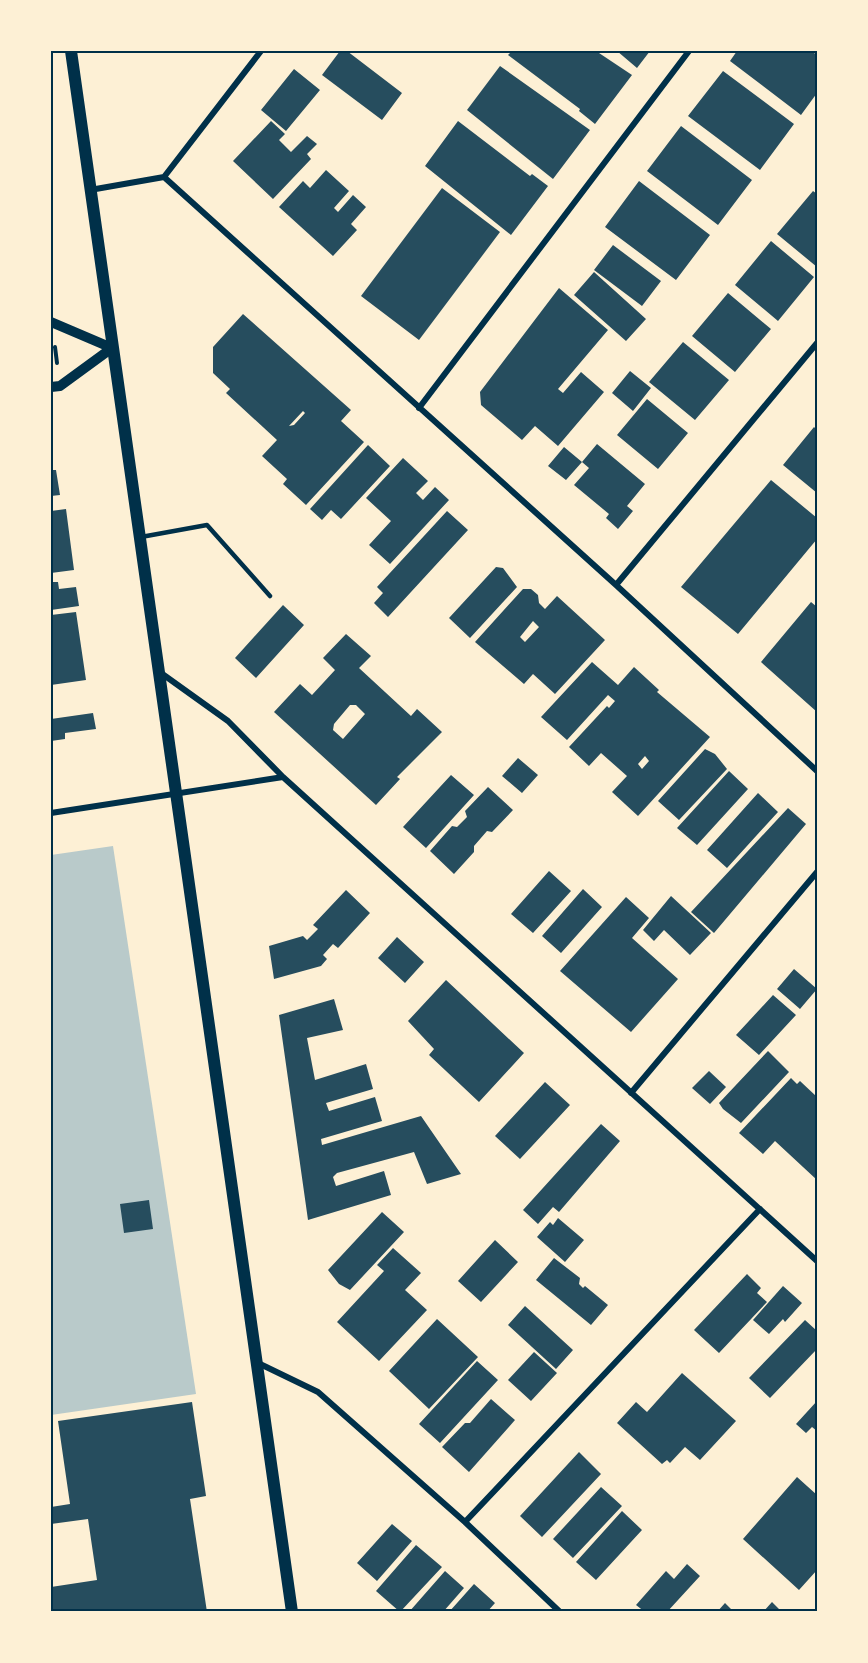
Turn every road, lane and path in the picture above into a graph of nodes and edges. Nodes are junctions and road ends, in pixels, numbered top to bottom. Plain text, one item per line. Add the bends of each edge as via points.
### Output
1 (71, 51) edge
2 (261, 51) edge
3 (689, 51) edge
4 (164, 177) junction
5 (89, 190) junction
6 (51, 322) edge
7 (817, 342) edge
8 (55, 343) dead end
9 (112, 348) junction
10 (58, 371) dead end
11 (51, 387) edge
12 (419, 408) junction
13 (139, 537) junction
14 (616, 585) junction
15 (270, 596) dead end
16 (158, 670) junction
17 (817, 771) edge
18 (283, 777) junction
19 (176, 795) junction
20 (51, 813) edge
21 (817, 872) edge
22 (631, 1093) junction
23 (760, 1209) junction
24 (817, 1261) edge
25 (255, 1361) junction
26 (465, 1522) junction
27 (292, 1612) edge
28 (560, 1612) edge

1 - 5 main road
2 - 4 street
3 - 12 street
4 - 5 street
4 - 12 street
5 - 9 main road
6 - 9 street
7 - 14 street
8 - 10 path
9 - 11 street via 60,386
9 - 13 main road
12 - 14 street
13 - 15 lane via 207,525
13 - 16 main road
14 - 17 street
16 - 18 street via 228,721
16 - 19 main road
18 - 19 street
18 - 22 street
19 - 20 street
19 - 25 main road
21 - 22 street
22 - 23 street
23 - 24 street
23 - 26 street
25 - 26 street via 318,1392
25 - 27 main road
26 - 28 street

